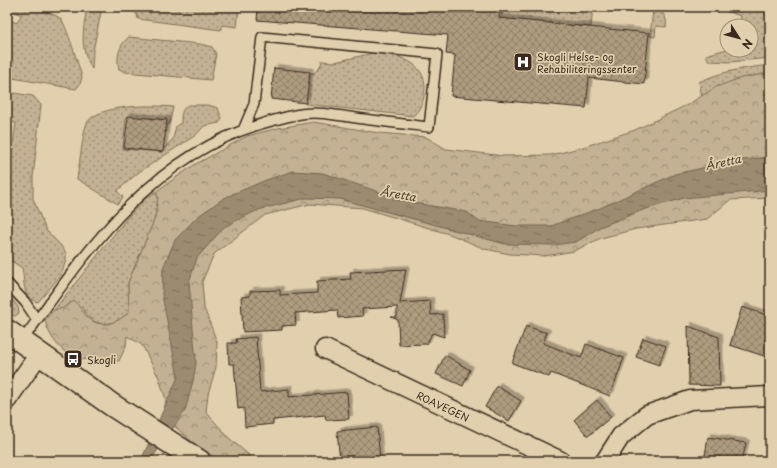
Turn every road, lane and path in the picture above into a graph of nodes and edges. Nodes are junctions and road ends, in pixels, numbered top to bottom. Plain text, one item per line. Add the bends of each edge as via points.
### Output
1 (243, 130) junction
2 (7, 282) edge
3 (37, 320) junction
4 (14, 336) edge
5 (325, 349) dead end
6 (39, 354) junction
7 (770, 396) edge
8 (7, 400) edge
9 (199, 461) edge
10 (560, 461) edge
11 (605, 461) edge

1 - 1 lane via 254,104 262,37 436,54 429,127 314,113
1 - 3 lane via 203,148 171,168 145,189 117,216
2 - 3 lane
3 - 4 lane
4 - 6 street
5 - 10 street, ROAVEGEN
6 - 8 street
6 - 9 street
7 - 11 street via 690,400 648,415 621,436

